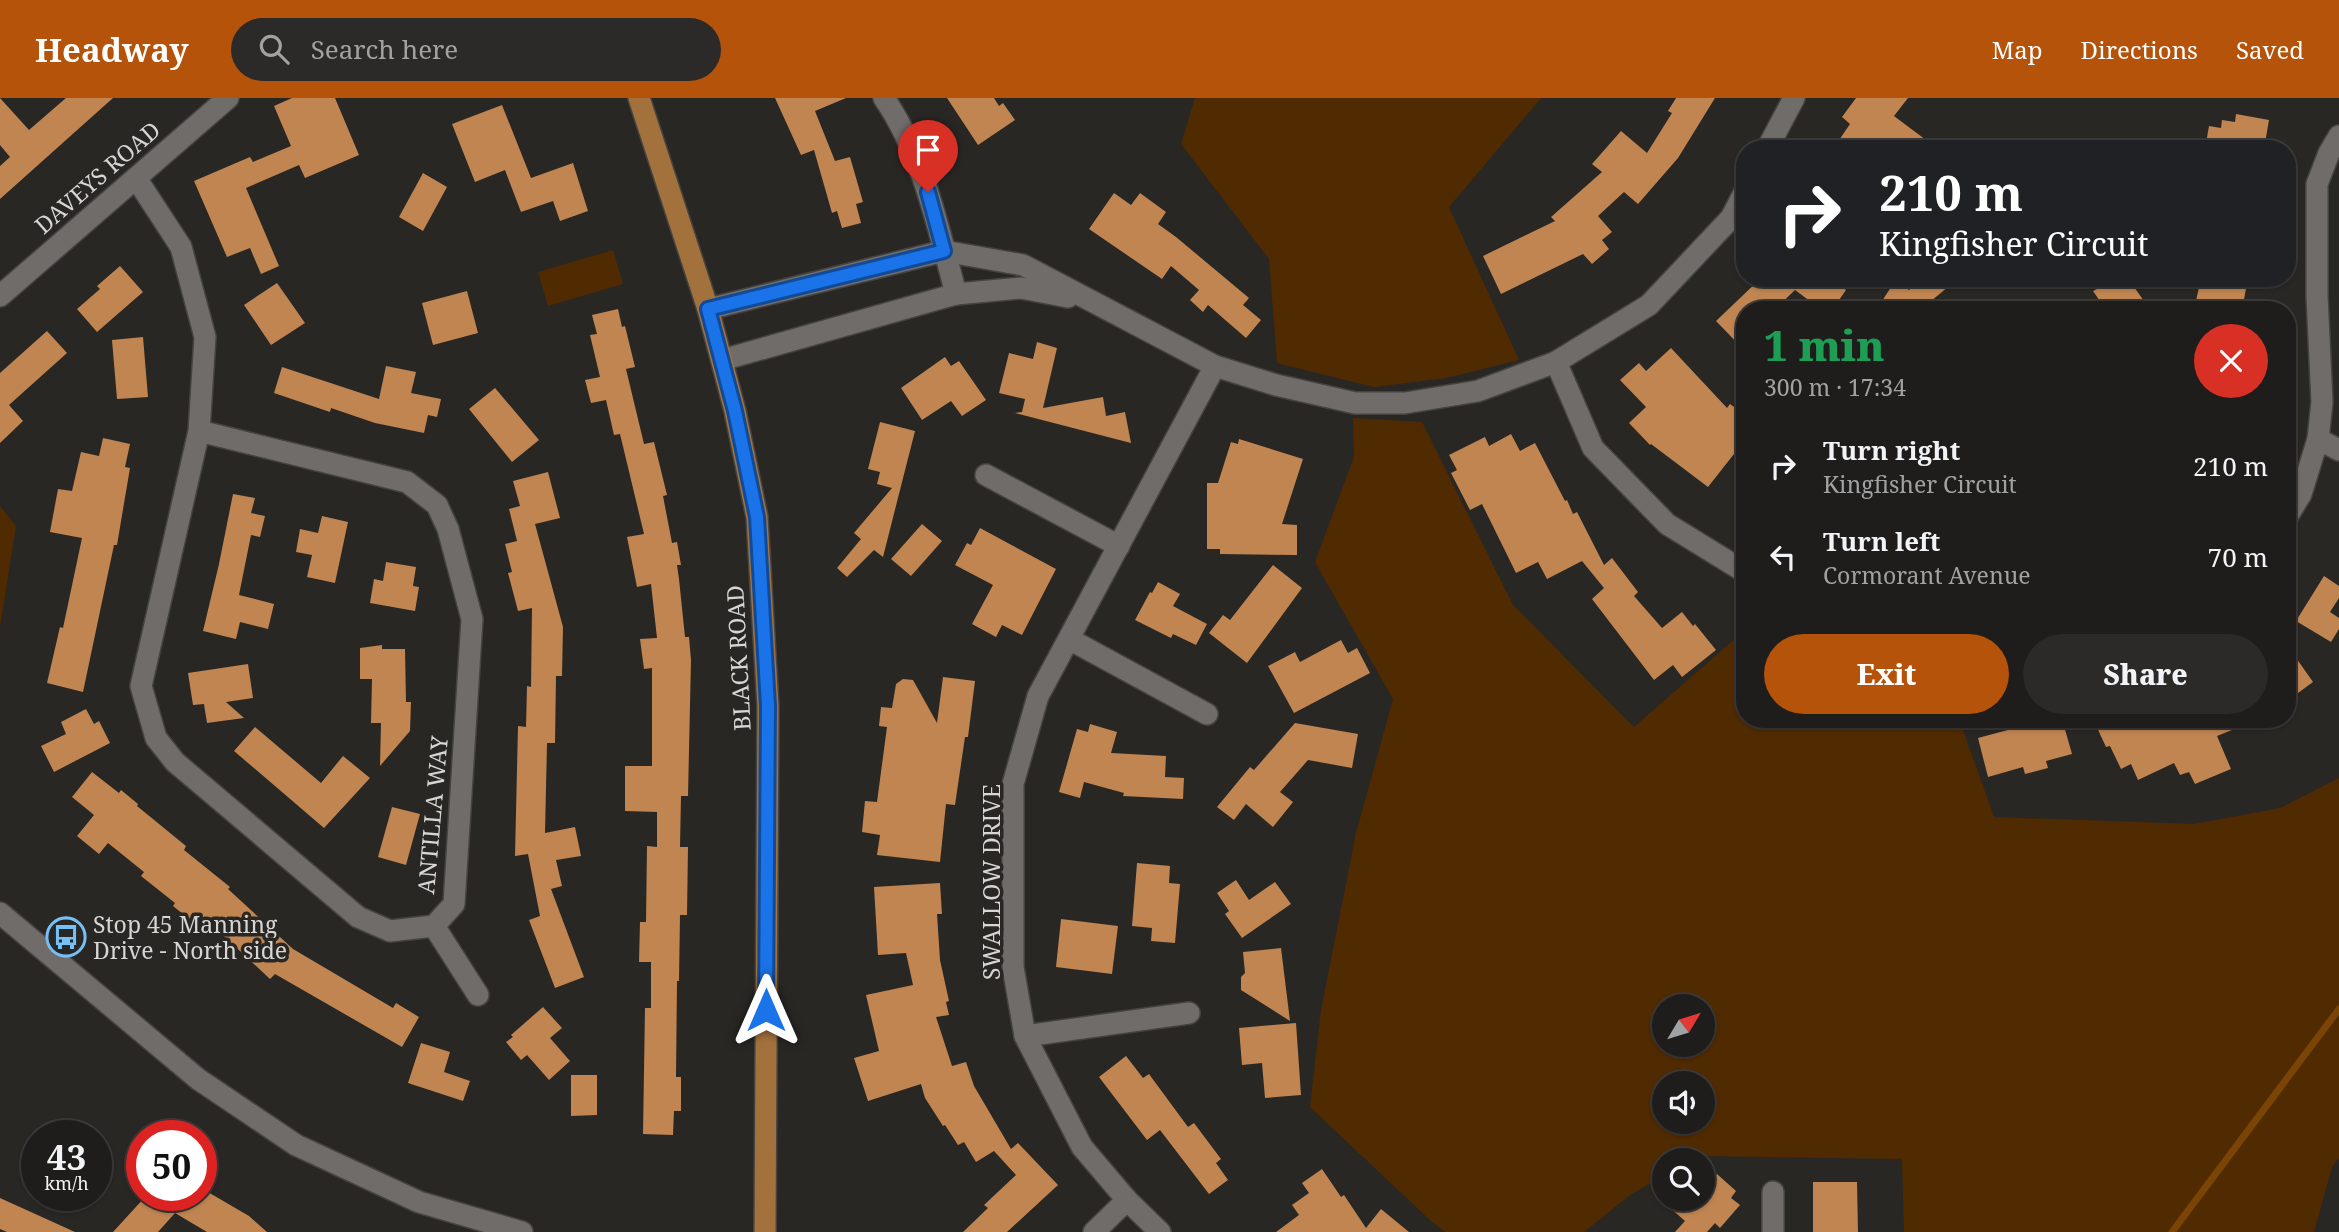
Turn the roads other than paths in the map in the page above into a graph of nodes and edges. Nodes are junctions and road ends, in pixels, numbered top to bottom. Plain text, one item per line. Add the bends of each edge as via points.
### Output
1 (228, 98) edge
2 (639, 98) edge
3 (884, 98) edge
4 (1794, 98) edge
5 (1772, 140) edge
6 (2336, 149) edge
7 (136, 178) junction
8 (1736, 208) edge
9 (944, 251) junction
10 (956, 294) junction
11 (0, 296) edge
12 (1091, 301) junction
13 (708, 309) junction
14 (722, 360) junction
15 (1556, 362) junction
16 (1215, 366) junction
17 (199, 431) junction
18 (2318, 439) junction
19 (2339, 450) edge
20 (986, 475) dead end
21 (2296, 502) edge
22 (1119, 546) junction
23 (1736, 566) edge
24 (1069, 639) junction
25 (1207, 714) dead end
26 (0, 912) edge
27 (434, 926) junction
28 (478, 995) dead end
29 (1189, 1013) dead end
30 (1026, 1035) junction
31 (1773, 1192) dead end
32 (1127, 1200) junction
33 (522, 1232) edge
34 (765, 1232) edge
35 (1094, 1232) edge
36 (1160, 1232) edge
37 (1773, 1232) edge

1 - 7 street, DAVEYS ROAD
2 - 13 main road, BLACK ROAD
3 - 9 street via 901,122
4 - 5 street
6 - 18 street via 2317,184 2322,402
7 - 11 street, DAVEYS ROAD
7 - 17 street, ANTILLA WAY via 181,247 205,337
8 - 15 street via 1648,305
9 - 10 street
9 - 12 street via 1023,265
9 - 13 street
10 - 12 street via 1021,288
10 - 14 street
12 - 16 street
13 - 14 main road, BLACK ROAD
14 - 34 main road, BLACK ROAD via 757,517 768,706
15 - 16 street via 1478,391 1405,403 1355,403
15 - 23 street via 1593,448 1667,524
16 - 22 street, SWALLOW DRIVE
17 - 27 street, ANTILLA WAY via 141,686 156,738 175,762 358,917 390,931
17 - 27 street, ANTILLA WAY via 407,482 438,505 472,620 454,904
18 - 19 street
18 - 21 street
20 - 22 street
22 - 24 street, SWALLOW DRIVE
24 - 25 street
24 - 30 street, SWALLOW DRIVE via 1038,696 1013,784 1013,967
26 - 33 street via 198,1079 296,1145 419,1202
27 - 28 street
29 - 30 street
30 - 32 street, SWALLOW DRIVE via 1083,1147
31 - 37 street
32 - 35 street
32 - 36 street, SWALLOW DRIVE

